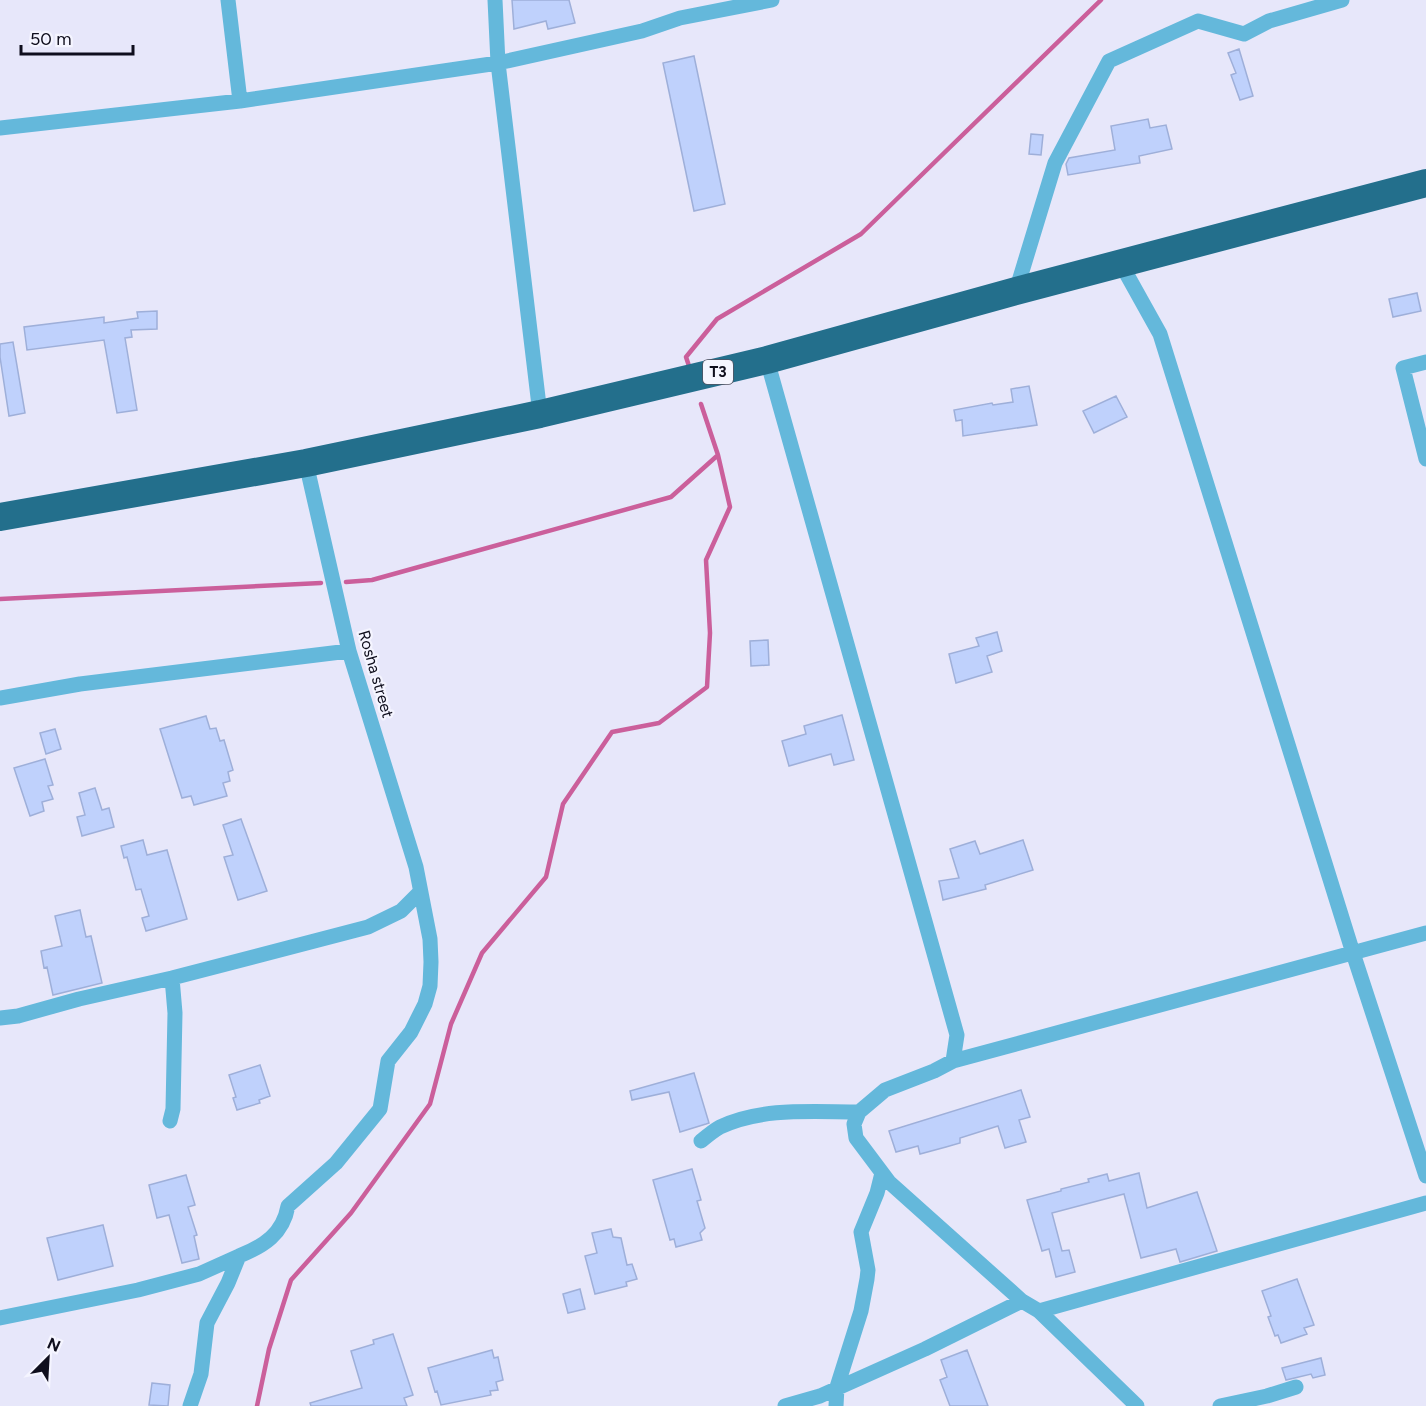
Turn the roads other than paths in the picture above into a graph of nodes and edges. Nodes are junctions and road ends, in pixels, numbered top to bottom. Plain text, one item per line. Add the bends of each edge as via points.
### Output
1 (228, 0) edge
2 (495, 0) edge
3 (772, 0) edge
4 (1342, 0) edge
5 (498, 63) junction
6 (240, 101) junction
7 (0, 128) edge
8 (1426, 183) edge
9 (1121, 264) junction
10 (1016, 291) junction
11 (767, 360) junction
12 (1426, 362) edge
13 (540, 414) junction
14 (1426, 459) edge
15 (306, 463) junction
16 (0, 517) edge
17 (349, 651) junction
18 (0, 698) edge
19 (419, 893) junction
20 (1426, 933) edge
21 (1353, 953) junction
22 (172, 978) junction
23 (0, 1018) edge
24 (953, 1061) junction
25 (859, 1112) junction
26 (170, 1121) dead end
27 (701, 1141) dead end
28 (882, 1173) junction
29 (1426, 1176) edge
30 (1426, 1203) edge
31 (239, 1256) junction
32 (1022, 1302) junction
33 (1039, 1311) junction
34 (0, 1318) edge
35 (837, 1387) junction
36 (1296, 1387) dead end
37 (190, 1406) edge
38 (785, 1406) edge
39 (836, 1406) edge
40 (1137, 1406) edge
41 (1220, 1406) edge

1 - 6 street
2 - 5 street
3 - 5 street via 680,18 642,31
4 - 10 street via 1269,21 1244,34 1198,21 1109,61 1055,163
5 - 6 street
5 - 13 street
6 - 7 street
8 - 9 highway, T3
9 - 10 highway, T3
9 - 21 street via 1160,334
10 - 11 highway, T3
11 - 13 highway, T3
11 - 24 street via 957,1035
12 - 14 street via 1403,368
13 - 15 highway, T3
15 - 16 highway, T3
15 - 17 street, Rosha street
17 - 18 street via 80,684
17 - 19 street, Rosha street via 416,867
19 - 22 street via 401,911 368,927
19 - 31 street, Rosha street via 431,947 428,996 411,1032 388,1061 381,1109 336,1163 288,1206 276,1235
20 - 21 street
21 - 24 street
21 - 29 street
22 - 23 street
22 - 26 street via 175,1021
24 - 25 street via 885,1090
25 - 27 street via 751,1117 719,1128
25 - 28 street via 854,1124 856,1138
28 - 32 street
28 - 35 street via 861,1232 867,1279
30 - 33 street
31 - 34 street, Rosha street via 199,1274 138,1290
31 - 37 street via 207,1323 201,1374
32 - 33 street
32 - 35 street via 925,1350
33 - 40 street
35 - 38 street
35 - 39 street
36 - 41 street

